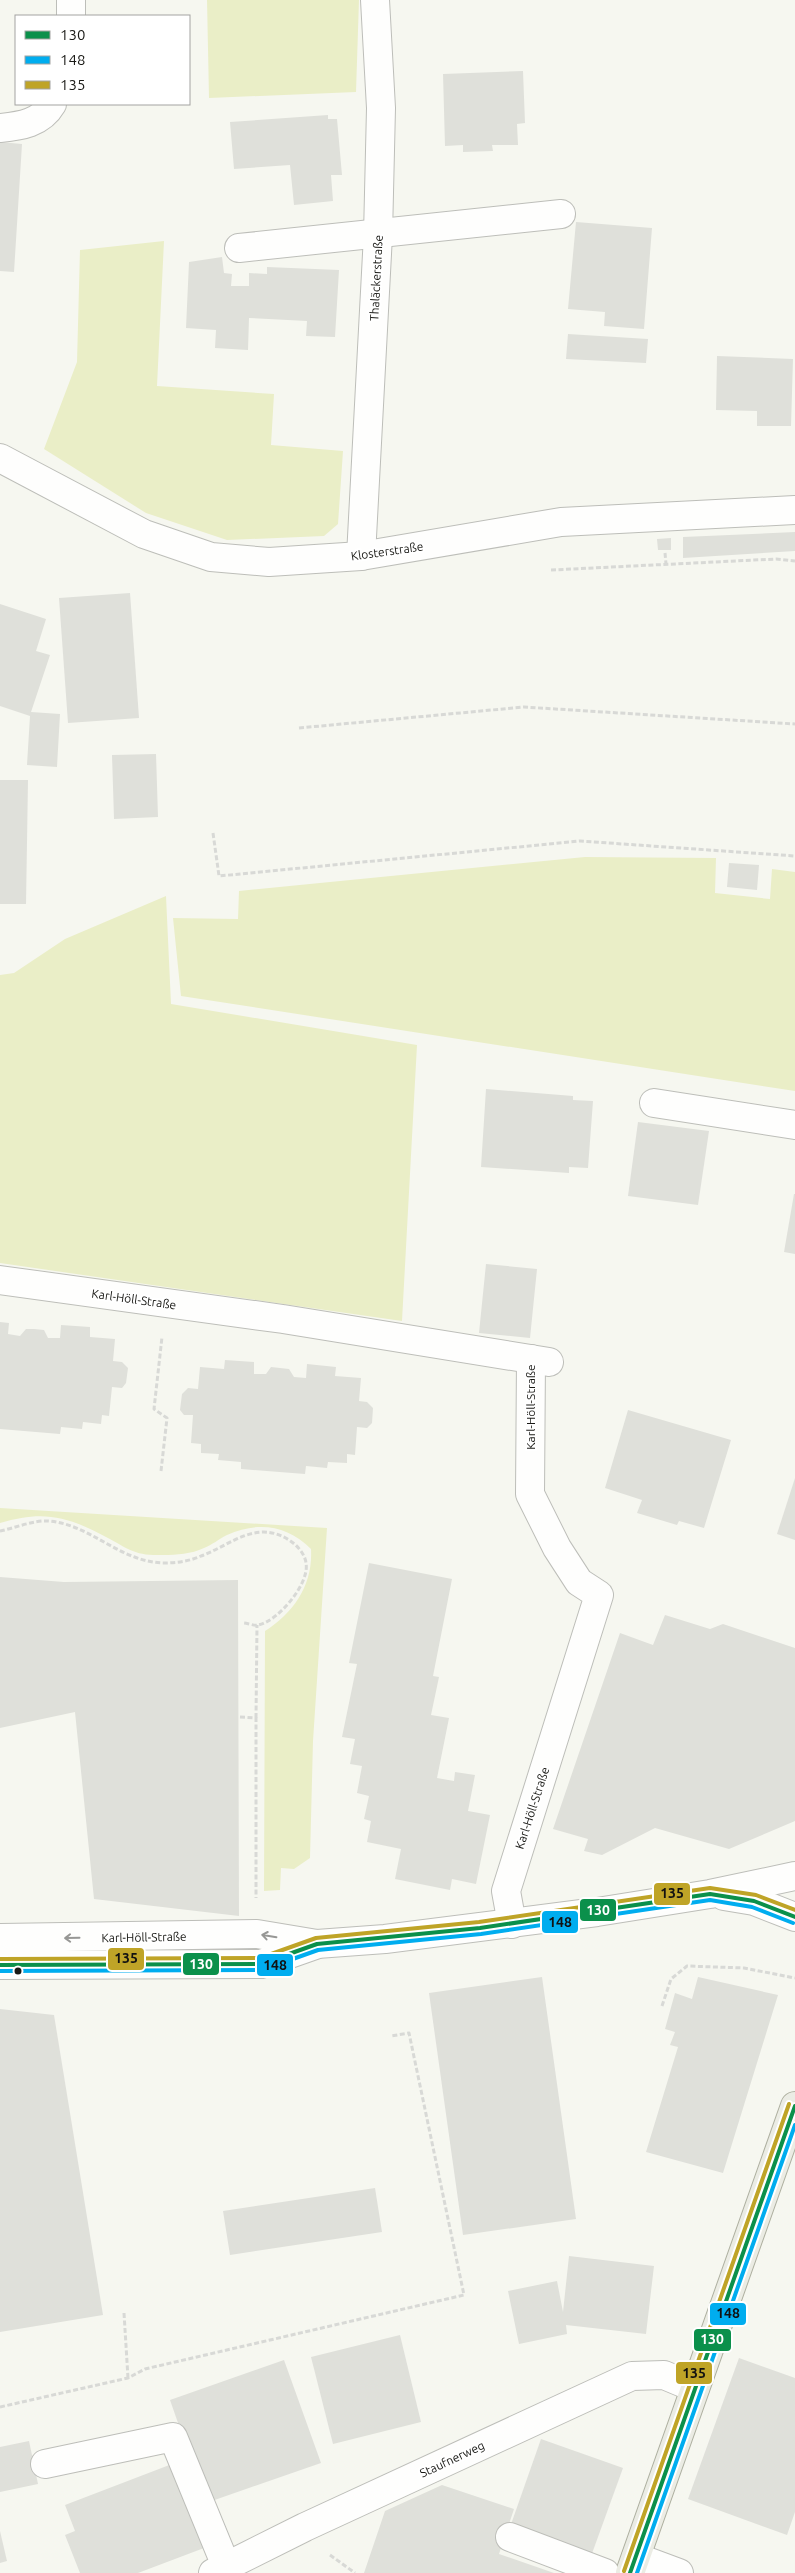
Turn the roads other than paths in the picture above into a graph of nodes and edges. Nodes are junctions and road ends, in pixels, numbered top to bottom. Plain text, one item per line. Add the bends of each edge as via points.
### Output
1 (72, 0) edge
2 (375, 0) edge
3 (71, 15) edge
4 (52, 105) edge
5 (0, 128) edge
6 (561, 214) dead end
7 (378, 235) junction
8 (239, 248) dead end
9 (0, 458) edge
10 (795, 510) edge
11 (361, 556) junction
12 (654, 1103) dead end
13 (795, 1124) edge
14 (0, 1280) edge
15 (795, 1876) edge
16 (710, 1894) junction
17 (795, 1917) edge
18 (512, 1924) junction
19 (0, 1938) edge
20 (317, 1944) junction
21 (0, 1966) edge
22 (795, 2106) edge
23 (695, 2388) junction
24 (45, 2464) dead end
25 (510, 2537) dead end
26 (633, 2565) edge
27 (219, 2570) edge
28 (605, 2573) edge
29 (679, 2573) edge

1 - 3 street
2 - 7 street, Thaläckerstraße via 381,108
4 - 5 street via 27,126
6 - 7 street
7 - 8 street
7 - 11 street, Thaläckerstraße
9 - 11 street, Klosterstraße via 144,534 211,557 270,562
10 - 11 street, Klosterstraße via 561,522
12 - 13 street
14 - 18 street, Karl-Höll-Straße via 283,1319 540,1360 530,1494 557,1548 579,1582 599,1596 506,1891
15 - 16 street, Karl-Höll-Straße
16 - 17 street, Karl-Höll-Straße via 754,1901
16 - 18 street, Karl-Höll-Straße
18 - 20 street, Karl-Höll-Straße
20 -> 19 street, Karl-Höll-Straße via 257,1934
20 - 21 street, Karl-Höll-Straße via 261,1964
22 - 23 main road
23 - 26 main road
23 - 27 street, Staufnerweg via 664,2375 632,2376 304,2527
24 - 27 street via 173,2437
25 - 28 street
26 - 29 street

